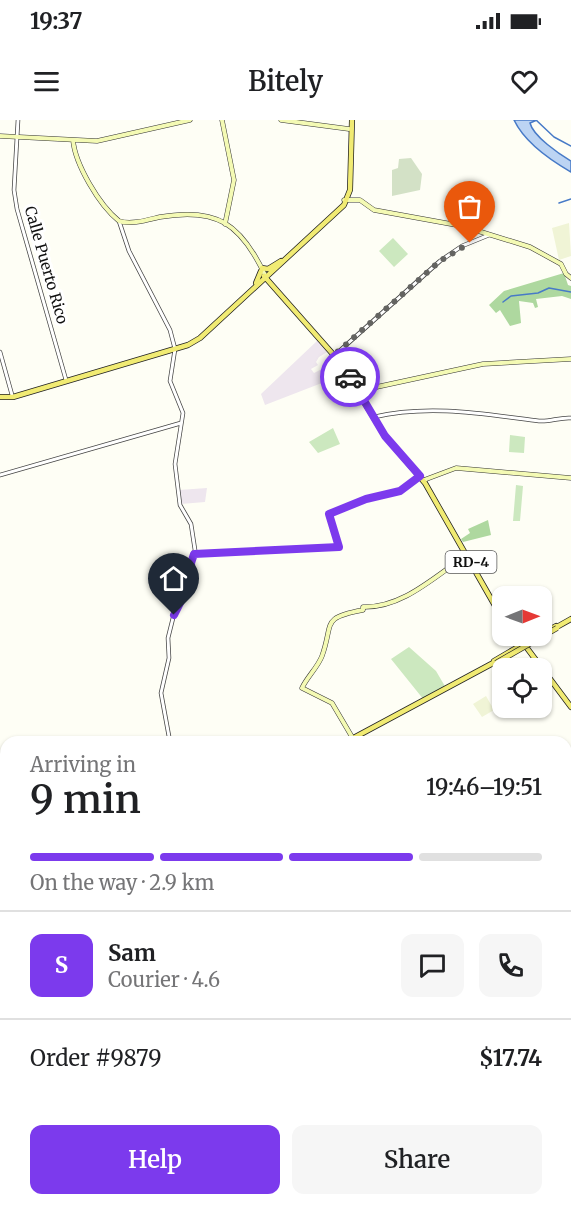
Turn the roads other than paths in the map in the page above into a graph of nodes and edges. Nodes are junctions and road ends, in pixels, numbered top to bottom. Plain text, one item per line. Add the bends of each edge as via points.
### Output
1 (18, 120) edge
2 (190, 120) edge
3 (222, 120) edge
4 (281, 120) edge
5 (350, 120) edge
6 (349, 129) junction
7 (0, 136) edge
8 (17, 137) junction
9 (64, 140) junction
10 (76, 140) junction
11 (72, 150) junction
12 (77, 159) junction
13 (345, 200) junction
14 (118, 221) junction
15 (225, 224) junction
16 (490, 234) junction
17 (274, 271) junction
18 (264, 275) junction
19 (571, 278) edge
20 (257, 285) junction
21 (272, 287) junction
22 (174, 348) junction
23 (0, 352) edge
24 (335, 354) junction
25 (571, 359) edge
26 (65, 379) junction
27 (359, 390) junction
28 (12, 396) junction
29 (0, 398) edge
30 (375, 417) junction
31 (571, 418) edge
32 (181, 423) junction
33 (0, 475) edge
34 (571, 478) edge
35 (423, 479) junction
36 (194, 554) junction
37 (467, 555) junction
38 (492, 599) edge
39 (492, 599) edge
40 (571, 620) edge
41 (559, 626) junction
42 (552, 629) edge
43 (552, 630) edge
44 (522, 646) edge
45 (523, 646) junction
46 (503, 658) edge
47 (503, 658) edge
48 (532, 658) edge
49 (492, 664) edge
50 (489, 665) junction
51 (552, 684) edge
52 (571, 708) edge
53 (169, 736) edge
54 (349, 736) edge
55 (361, 736) edge

1 - 8 street, Calle Puerto Rico
2 - 10 main road via 111,139
3 - 15 main road via 234,180
4 - 6 main road
5 - 6 main road
5 - 13 main road via 350,190
6 - 13 main road
7 - 8 main road
8 - 9 main road
8 - 26 street, Calle Puerto Rico via 17,209
9 - 10 main road
9 - 11 main road
10 - 11 main road
10 - 12 main road
11 - 12 main road
12 - 14 main road via 88,182
13 - 16 main road via 360,200 374,210
13 - 17 main road via 339,211
13 - 18 main road
14 - 15 main road, RD-4 via 192,213
14 - 22 street via 129,251 166,321
15 - 18 main road, RD-4 via 247,241
16 - 19 main road via 540,251 561,264
16 - 24 street via 440,261
17 - 18 main road
17 - 21 main road
18 - 20 main road
18 - 21 main road, RD-4
20 - 21 main road
20 - 22 main road via 200,338
21 - 24 main road, RD-4
22 - 26 main road
22 - 32 street via 170,381 182,408
23 - 28 street
24 - 27 main road, RD-4
25 - 27 main road via 483,364
26 - 28 main road
27 - 30 main road, RD-4
28 - 29 main road
30 - 31 street via 448,410 542,421
30 - 35 main road, RD-4 via 388,440
32 - 33 street
32 - 36 street via 175,464 180,505 190,524
34 - 35 main road via 456,468
35 - 36 street via 400,491 329,514 339,547
35 - 37 main road, RD-4
35 - 38 main road, RD-4
36 - 53 street via 192,579 170,628 169,658 161,690
37 - 39 main road, RD-4
37 - 54 main road via 400,599 333,620 326,631 322,656 302,688 332,703
40 - 41 main road
41 - 42 main road
41 - 43 main road
41 - 46 main road, bridge
44 - 47 main road, bridge
45 - 48 main road
45 - 50 main road
45 - 52 main road
49 - 50 main road
50 - 55 main road
51 - 52 main road

